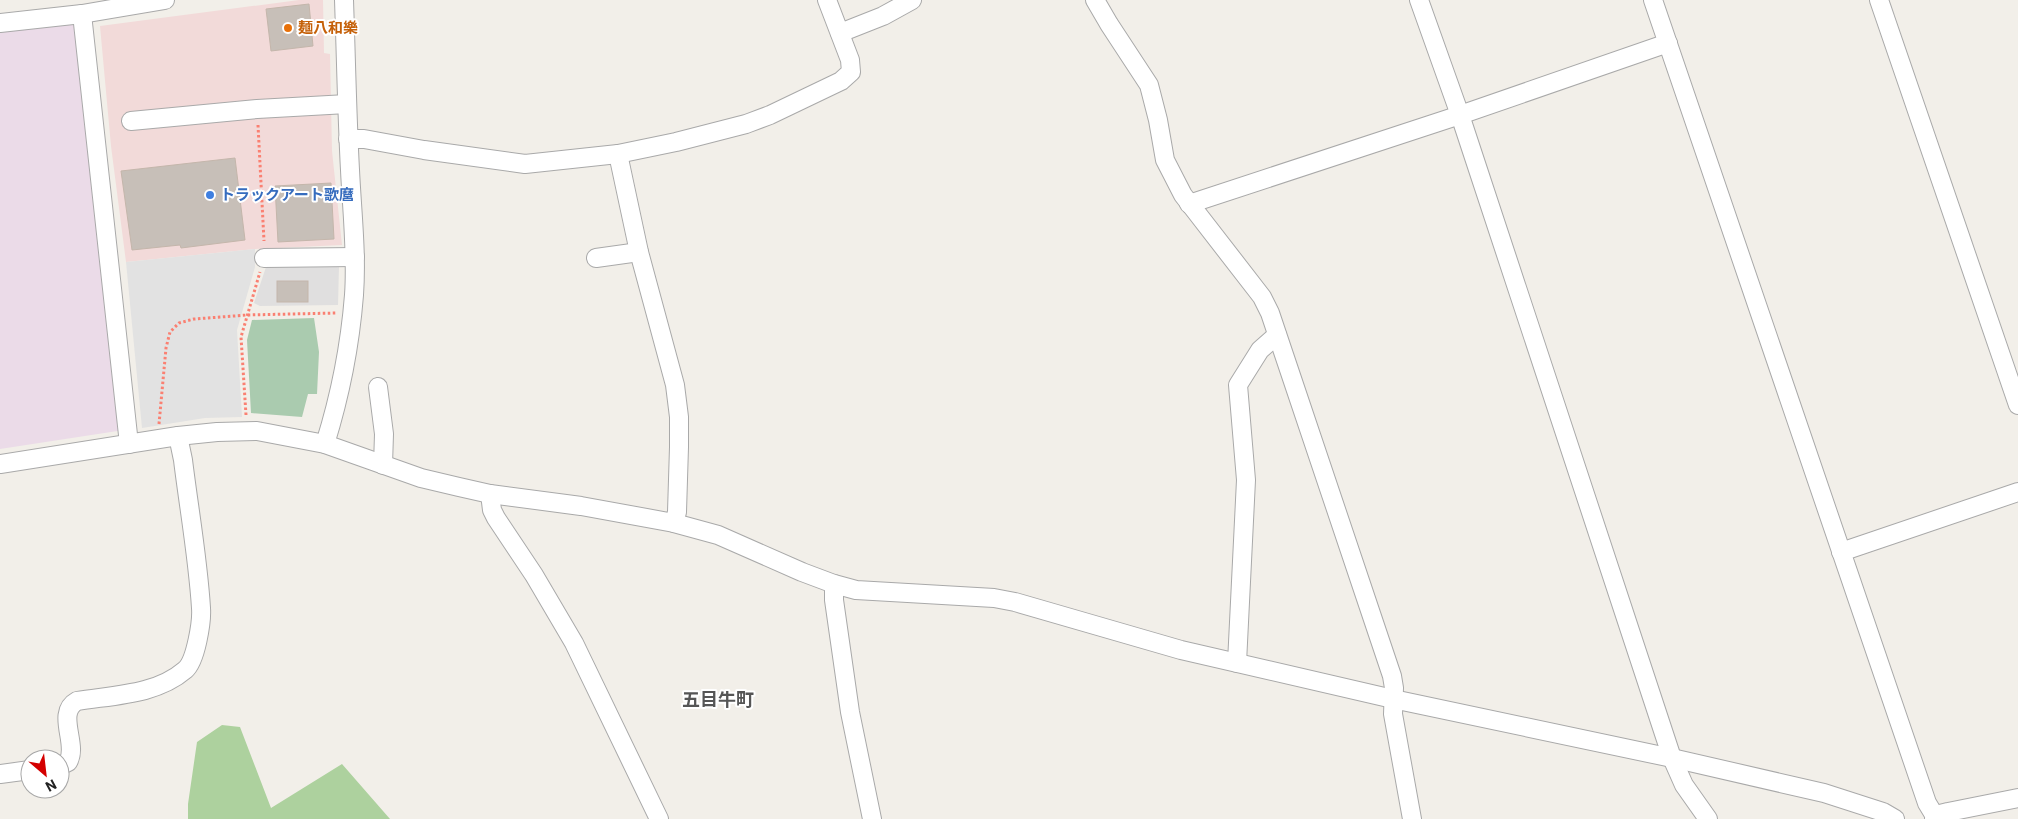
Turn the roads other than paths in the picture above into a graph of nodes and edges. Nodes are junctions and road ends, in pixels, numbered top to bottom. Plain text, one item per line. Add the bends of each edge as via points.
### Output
1 (165, 0) edge
2 (344, 0) edge
3 (827, 0) edge
4 (912, 0) edge
5 (1095, 0) edge
6 (1419, 0) edge
7 (1653, 0) edge
8 (1880, 0) edge
9 (82, 14) junction
10 (0, 23) edge
11 (840, 33) junction
12 (1668, 43) junction
13 (347, 104) junction
14 (1460, 115) junction
15 (131, 121) dead end
16 (348, 139) junction
17 (618, 154) junction
18 (1189, 204) junction
19 (639, 252) junction
20 (355, 257) junction
21 (264, 258) dead end
22 (596, 258) dead end
23 (1277, 335) junction
24 (378, 387) dead end
25 (2018, 405) edge
26 (178, 436) junction
27 (129, 444) junction
28 (325, 444) junction
29 (0, 464) edge
30 (383, 465) junction
31 (2018, 492) edge
32 (490, 494) junction
33 (674, 524) junction
34 (1841, 552) junction
35 (834, 584) junction
36 (1238, 663) junction
37 (1393, 699) junction
38 (70, 757) edge
39 (1672, 758) junction
40 (20, 771) edge
41 (0, 774) edge
42 (2018, 798) edge
43 (1935, 818) edge
44 (659, 819) edge
45 (872, 819) edge
46 (1412, 819) edge
47 (1708, 819) edge
48 (1895, 819) edge

1 - 9 street
2 - 13 street
3 - 11 street
4 - 11 street
5 - 18 street via 1148,85 1165,160
6 - 14 street
7 - 12 street
8 - 25 street
9 - 10 street
9 - 27 street
11 - 17 street via 851,66 851,72 841,81 795,105 746,124
12 - 14 street
12 - 34 street
13 - 15 street
13 - 16 street
14 - 18 street
14 - 39 street
16 - 17 street via 525,164
16 - 20 street
17 - 19 street
18 - 23 street via 1262,297
19 - 22 street
19 - 33 street via 675,385 679,447
20 - 21 street
20 - 28 street via 352,316 340,387
23 - 36 street via 1260,350 1238,385 1246,480
23 - 37 street via 1392,676
24 - 30 street via 384,434
26 - 27 street
26 - 28 street via 257,432
26 - 38 street via 184,460 201,609 191,661 184,671 149,690 71,704 68,713
27 - 29 street
28 - 30 street
30 - 32 street via 421,478
31 - 34 street
32 - 33 street via 581,506
32 - 44 street via 496,518 574,644
33 - 35 street via 718,535
34 - 43 street via 1927,803
35 - 36 street via 877,592 994,598
35 - 45 street via 850,712
36 - 37 street
37 - 39 street
37 - 46 street
39 - 47 street via 1684,785
39 - 48 street via 1824,793
40 - 41 street
42 - 43 street via 1948,812

